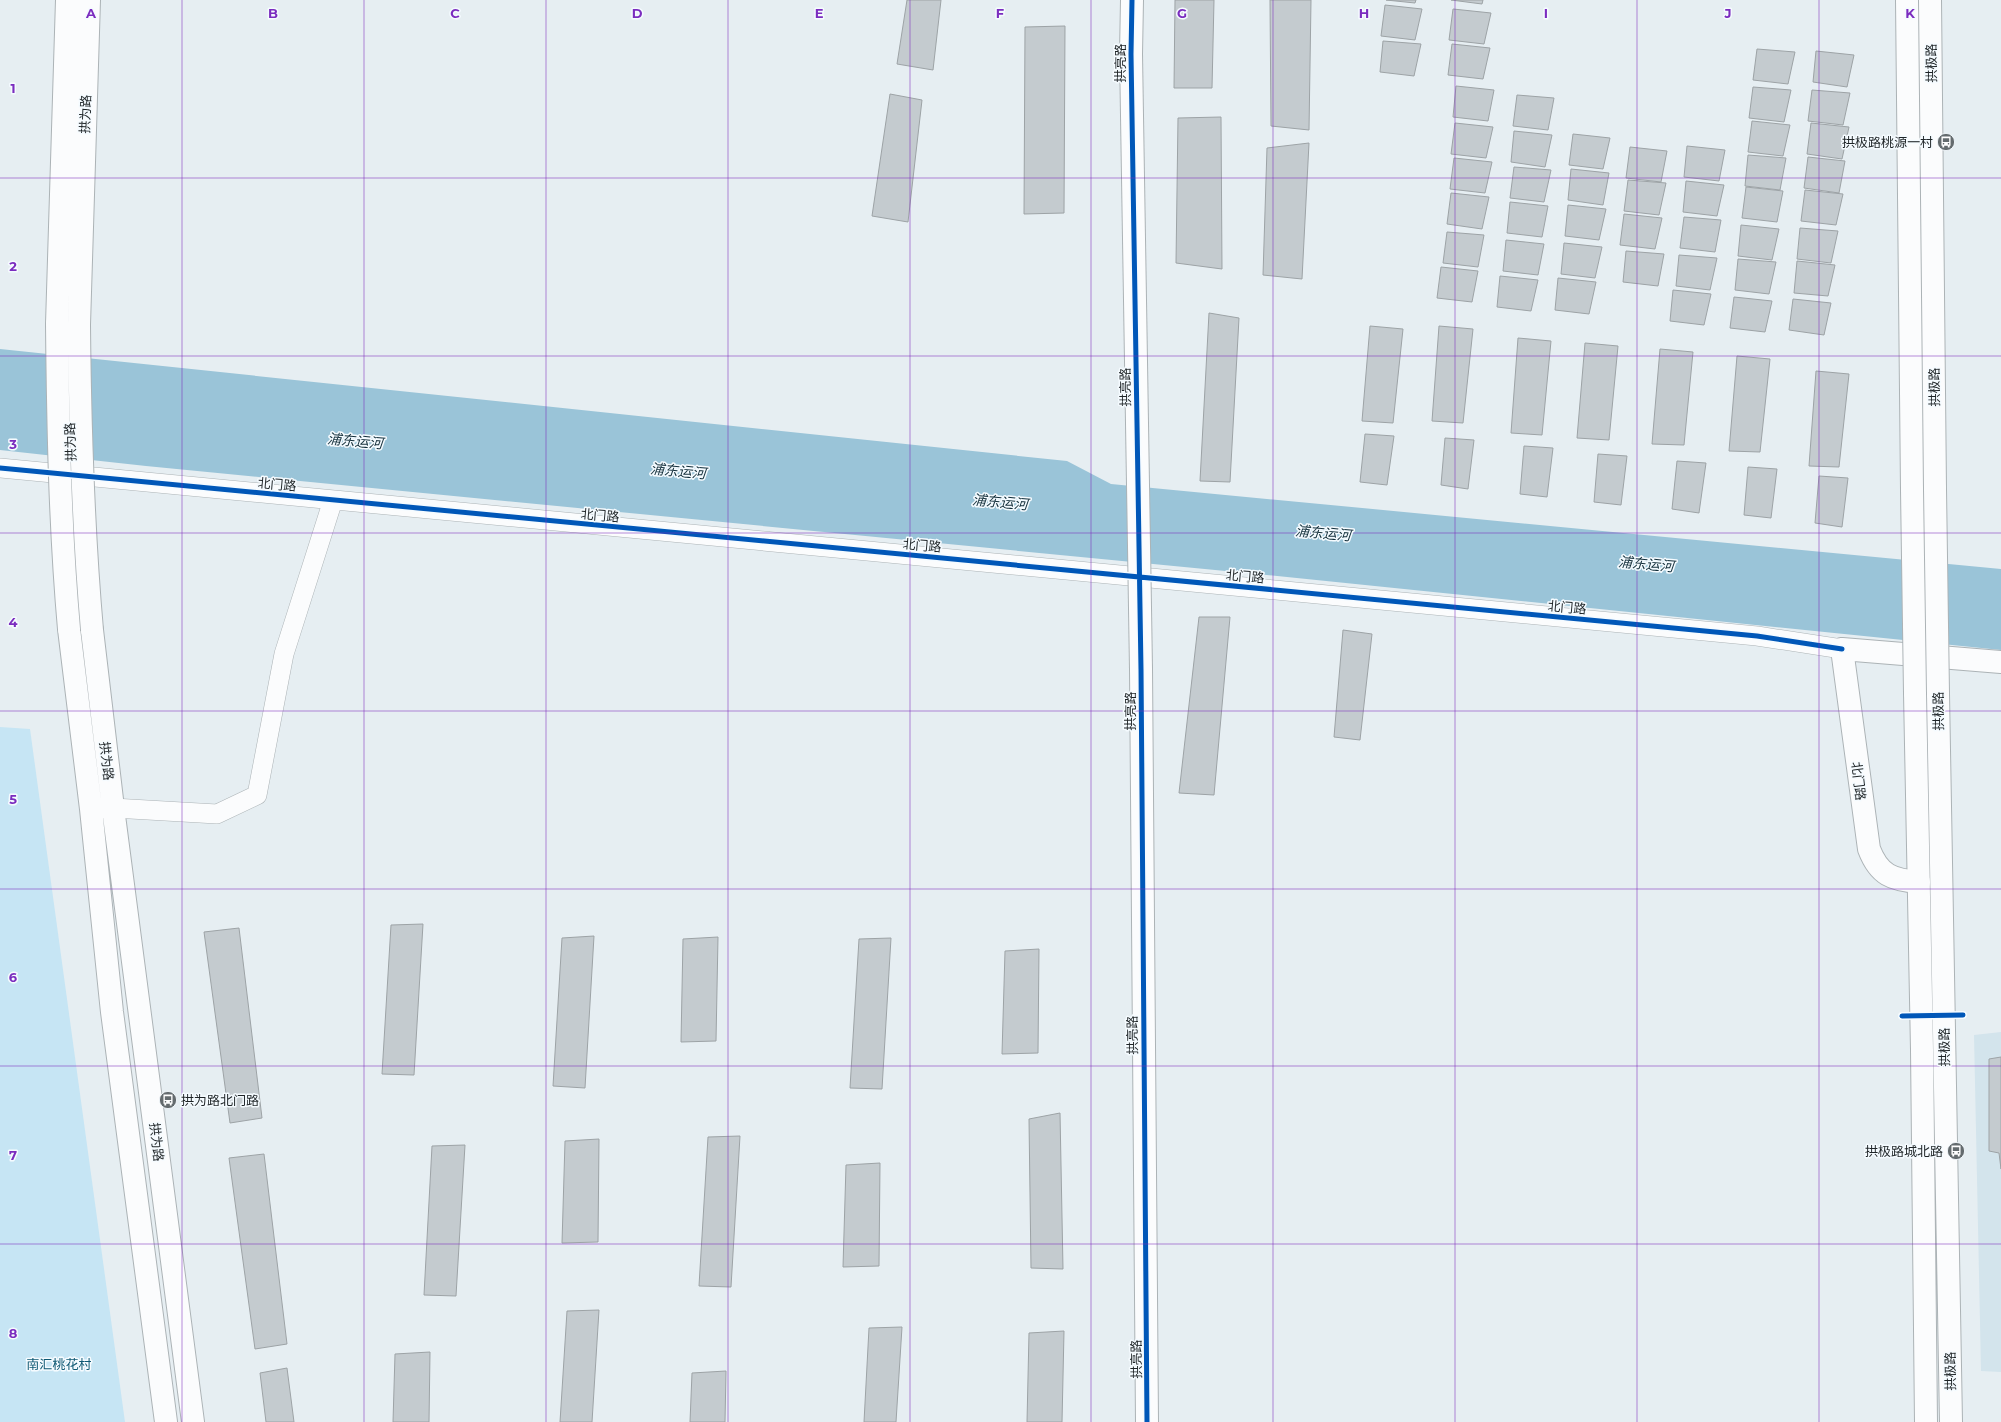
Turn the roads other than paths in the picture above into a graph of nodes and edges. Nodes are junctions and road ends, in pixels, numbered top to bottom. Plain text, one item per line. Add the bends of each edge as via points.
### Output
1 (66, 0) edge
2 (89, 0) edge
3 (1132, 0) edge
4 (1907, 0) edge
5 (1930, 0) edge
6 (0, 468) edge
7 (333, 500) junction
8 (1842, 649) junction
9 (2001, 662) edge
10 (113, 808) junction
11 (91, 809) junction
12 (1919, 882) junction
13 (166, 1422) edge
14 (193, 1422) edge
15 (1147, 1422) edge
16 (1926, 1422) edge
17 (1951, 1422) edge

1 - 11 main road, 拱为路, bridge via 57,324 58,420 69,629
2 - 10 main road, 拱为路, bridge via 79,325 80,428 86,569
3 - 15 main road, 拱亮路, bridge
4 - 12 main road, 拱极路, bridge
5 - 17 main road, 拱极路, bridge via 1938,694
6 - 7 street, 北门路
7 - 8 street, 北门路 via 1757,636
7 - 10 street via 284,654 257,795 217,814
8 - 9 main road, 北门路
8 - 12 main road, 北门路 via 1869,849 1878,866 1889,876
10 - 11 street
10 - 14 main road, 拱为路
11 - 13 main road, 拱为路 via 112,1012
12 - 16 main road, 拱极路

